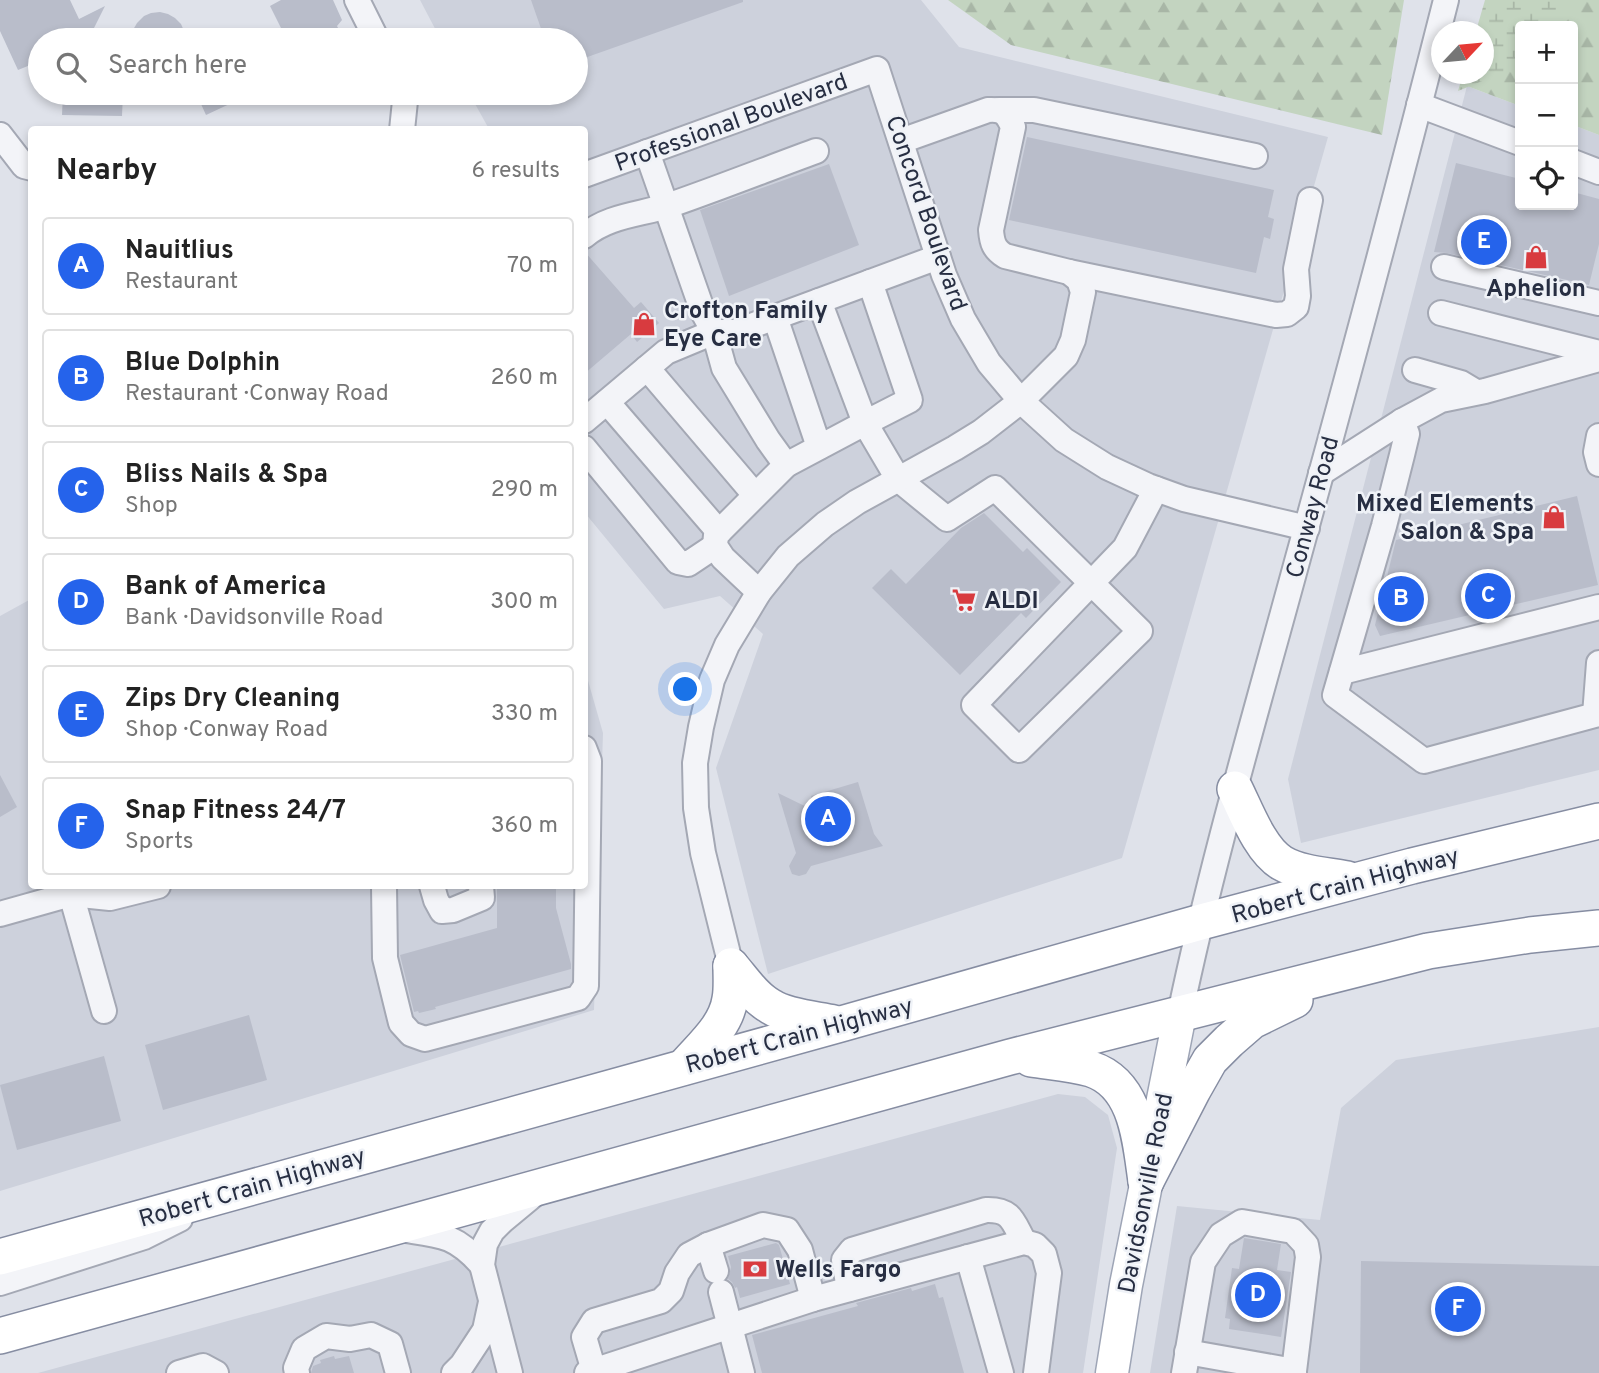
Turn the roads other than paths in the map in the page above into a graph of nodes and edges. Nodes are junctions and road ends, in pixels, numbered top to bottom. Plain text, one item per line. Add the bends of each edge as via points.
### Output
1 (357, 0) edge
2 (1446, 0) edge
3 (371, 28) edge
4 (877, 69) joint
5 (405, 105) edge
6 (1419, 105) junction
7 (999, 110) junction
8 (402, 126) edge
9 (0, 135) edge
10 (901, 141) junction
11 (1515, 141) edge
12 (816, 151) dead end
13 (647, 152) junction
14 (1255, 156) dead end
15 (1578, 164) edge
16 (28, 167) edge
17 (1599, 172) edge
18 (588, 174) edge
19 (1310, 200) dead end
20 (666, 206) junction
21 (588, 233) edge
22 (938, 257) junction
23 (1444, 267) dead end
24 (1069, 272) junction
25 (870, 282) junction
26 (819, 301) junction
27 (1599, 303) edge
28 (1441, 313) dead end
29 (775, 317) junction
30 (714, 332) junction
31 (1599, 353) edge
32 (1599, 359) edge
33 (647, 368) junction
34 (1415, 370) dead end
35 (1476, 393) junction
36 (1021, 401) junction
37 (607, 402) junction
38 (588, 418) edge
39 (1402, 421) junction
40 (865, 423) junction
41 (1599, 436) edge
42 (819, 447) junction
43 (588, 453) edge
44 (786, 464) junction
45 (1599, 464) edge
46 (1321, 472) junction
47 (898, 479) junction
48 (1156, 489) junction
49 (755, 495) junction
50 (1307, 528) junction
51 (717, 539) junction
52 (1093, 583) junction
53 (759, 592) junction
54 (1599, 607) edge
55 (1599, 663) edge
56 (1342, 672) junction
57 (588, 758) edge
58 (1235, 789) junction
59 (1599, 821) edge
60 (588, 836) edge
61 (1357, 881) junction
62 (146, 889) edge
63 (384, 889) edge
64 (433, 889) edge
65 (481, 889) edge
66 (587, 889) edge
67 (79, 890) edge
68 (0, 914) edge
69 (1201, 922) junction
70 (1599, 928) edge
71 (731, 966) junction
72 (1358, 970) junction
73 (104, 1011) dead end
74 (1180, 1014) junction
75 (841, 1024) junction
76 (1010, 1057) junction
77 (684, 1067) junction
78 (1146, 1181) junction
79 (546, 1185) junction
80 (233, 1192) junction
81 (393, 1228) junction
82 (1024, 1242) junction
83 (708, 1245) junction
84 (0, 1257) edge
85 (968, 1257) junction
86 (482, 1265) junction
87 (0, 1283) edge
88 (849, 1289) junction
89 (813, 1299) junction
90 (491, 1301) junction
91 (730, 1326) junction
92 (0, 1336) edge
93 (1186, 1362) edge
94 (590, 1372) edge
95 (1294, 1372) edge
96 (179, 1373) edge
97 (216, 1373) edge
98 (297, 1373) edge
99 (398, 1373) edge
100 (454, 1373) edge
101 (510, 1373) edge
102 (743, 1373) edge
103 (1001, 1373) edge
104 (1036, 1373) edge
105 (1112, 1373) edge

1 - 3 street
2 - 6 street, Conway Road
4 - 10 street, Concord Boulevard
4 - 13 street, Professional Boulevard
5 - 8 street
6 - 11 street
6 - 46 street, Conway Road
7 - 10 street
7 - 14 street via 1034,110
7 - 24 street via 1013,127 992,242 1005,256
9 - 16 street
10 - 22 street, Concord Boulevard
12 - 20 street
13 - 18 street, Professional Boulevard
13 - 20 street
15 - 17 street
19 - 24 street via 1296,269 1296,307 1287,314 1276,316
20 - 21 street via 611,220
20 - 30 street
22 - 25 street
22 - 36 street, Concord Boulevard via 963,319 989,363
23 - 27 street
24 - 36 street via 1079,280 1083,292 1073,340 1066,356
25 - 26 street
25 - 40 street via 910,400
26 - 29 street
26 - 40 street
28 - 31 street
29 - 30 street via 735,332
29 - 42 street
30 - 33 street via 666,352
30 - 44 street via 724,368
32 - 35 street
33 - 37 street
33 - 49 street
34 - 35 street via 1461,383
35 - 39 street via 1441,400
36 - 47 street via 964,443
36 - 48 street, Concord Boulevard via 1064,440 1107,467
37 - 38 street
37 - 51 street
39 - 46 street
39 - 56 street via 1407,434
40 - 42 street
40 - 47 street
41 - 45 street
42 - 44 street
43 - 51 street via 678,562 688,564
44 - 49 street
46 - 50 street, Conway Road
47 - 52 street via 947,519 995,488
47 - 53 street via 825,524 788,556
48 - 50 street, Concord Boulevard
48 - 52 street via 1125,548
49 - 51 street
50 - 58 street, Conway Road
51 - 53 street via 723,558
52 - 52 street via 974,705 1019,750 1140,631
53 - 71 street via 712,680 695,763 703,853
54 - 56 street
55 - 56 street via 1595,715 1424,761 1335,695
57 - 60 street
58 - 61 highway via 1261,840 1281,863
58 - 69 street, Conway Road
59 - 61 highway, Robert Crain Highway
61 - 69 highway, Robert Crain Highway
62 - 67 street via 110,898
63 - 66 street via 385,958 401,1023 411,1034 425,1039 578,998 586,986
64 - 65 street via 442,911 482,898
67 - 68 street
67 - 73 street
69 - 74 street, Conway Road
69 - 75 highway, Robert Crain Highway
70 - 72 highway via 1428,951
71 - 75 highway via 770,1007
71 - 77 highway via 727,1013
72 - 74 highway
72 - 78 highway via 1252,1021 1229,1041 1210,1060
74 - 76 highway
74 - 78 main road, Davidsonville Road
75 - 77 highway, Robert Crain Highway
76 - 78 highway via 1071,1064 1109,1078 1132,1110
76 - 79 highway
77 - 80 highway, Robert Crain Highway
78 - 105 main road, Davidsonville Road
79 - 81 highway
79 - 86 street via 492,1231
80 - 84 highway, Robert Crain Highway
80 - 87 street via 144,1237
81 - 86 street via 447,1237
81 - 92 highway
82 - 85 street
82 - 88 street via 1010,1216 986,1210 852,1250 844,1260
82 - 104 street via 1044,1254 1049,1273
83 - 89 street via 763,1225 787,1230 800,1250
83 - 91 street
83 - 94 street via 689,1255 661,1301 594,1321 584,1337
85 - 88 street
85 - 103 street
86 - 90 street
88 - 89 street
89 - 91 street
90 - 100 street via 485,1330
90 - 101 street
91 - 94 street
91 - 102 street
93 - 95 street
93 - 95 street via 1203,1262 1222,1235 1242,1222 1293,1230 1306,1245
96 - 97 street via 203,1366
98 - 99 street via 304,1349 326,1336 350,1339 371,1335 390,1345

